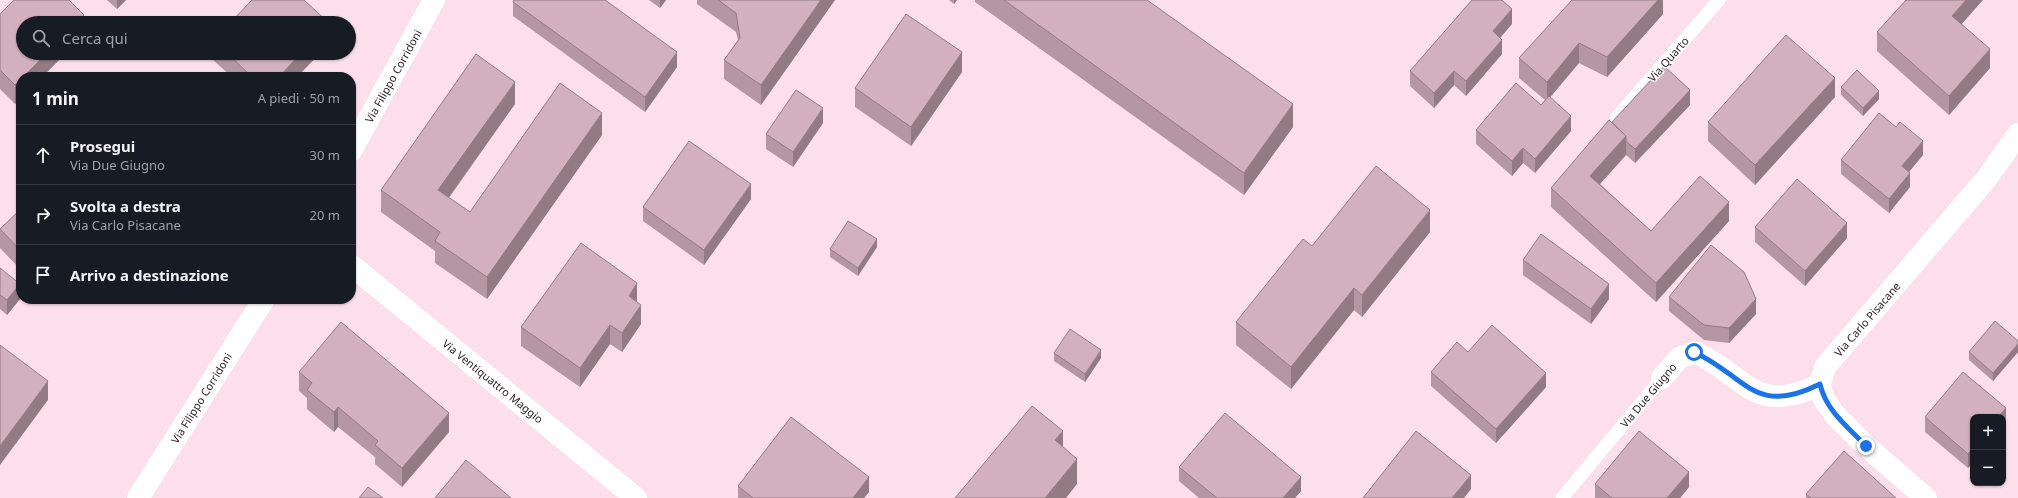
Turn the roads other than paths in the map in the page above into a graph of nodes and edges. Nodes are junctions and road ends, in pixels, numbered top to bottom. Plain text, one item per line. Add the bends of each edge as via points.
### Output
1 (434, 0) edge
2 (1719, 0) edge
3 (1616, 118) edge
4 (2018, 134) edge
5 (356, 143) edge
6 (356, 269) edge
7 (261, 304) edge
8 (1662, 378) joint
9 (1820, 384) junction
10 (138, 498) edge
11 (636, 498) edge
12 (1562, 498) edge
13 (1926, 498) edge

1 - 5 street, Via Filippo Corridoni
2 - 3 lane, Via Quarto
4 - 9 street, Via Carlo Pisacane via 1987,178 1825,367
6 - 11 street, Via Ventiquattro Maggio
7 - 10 street, Via Filippo Corridoni
8 - 9 street, Via Due Giugno via 1679,358 1694,352 1710,359 1743,385 1763,395 1784,396 1803,392
8 - 12 lane, Via Due Giugno
9 - 13 street via 1823,398 1835,415 1866,446

